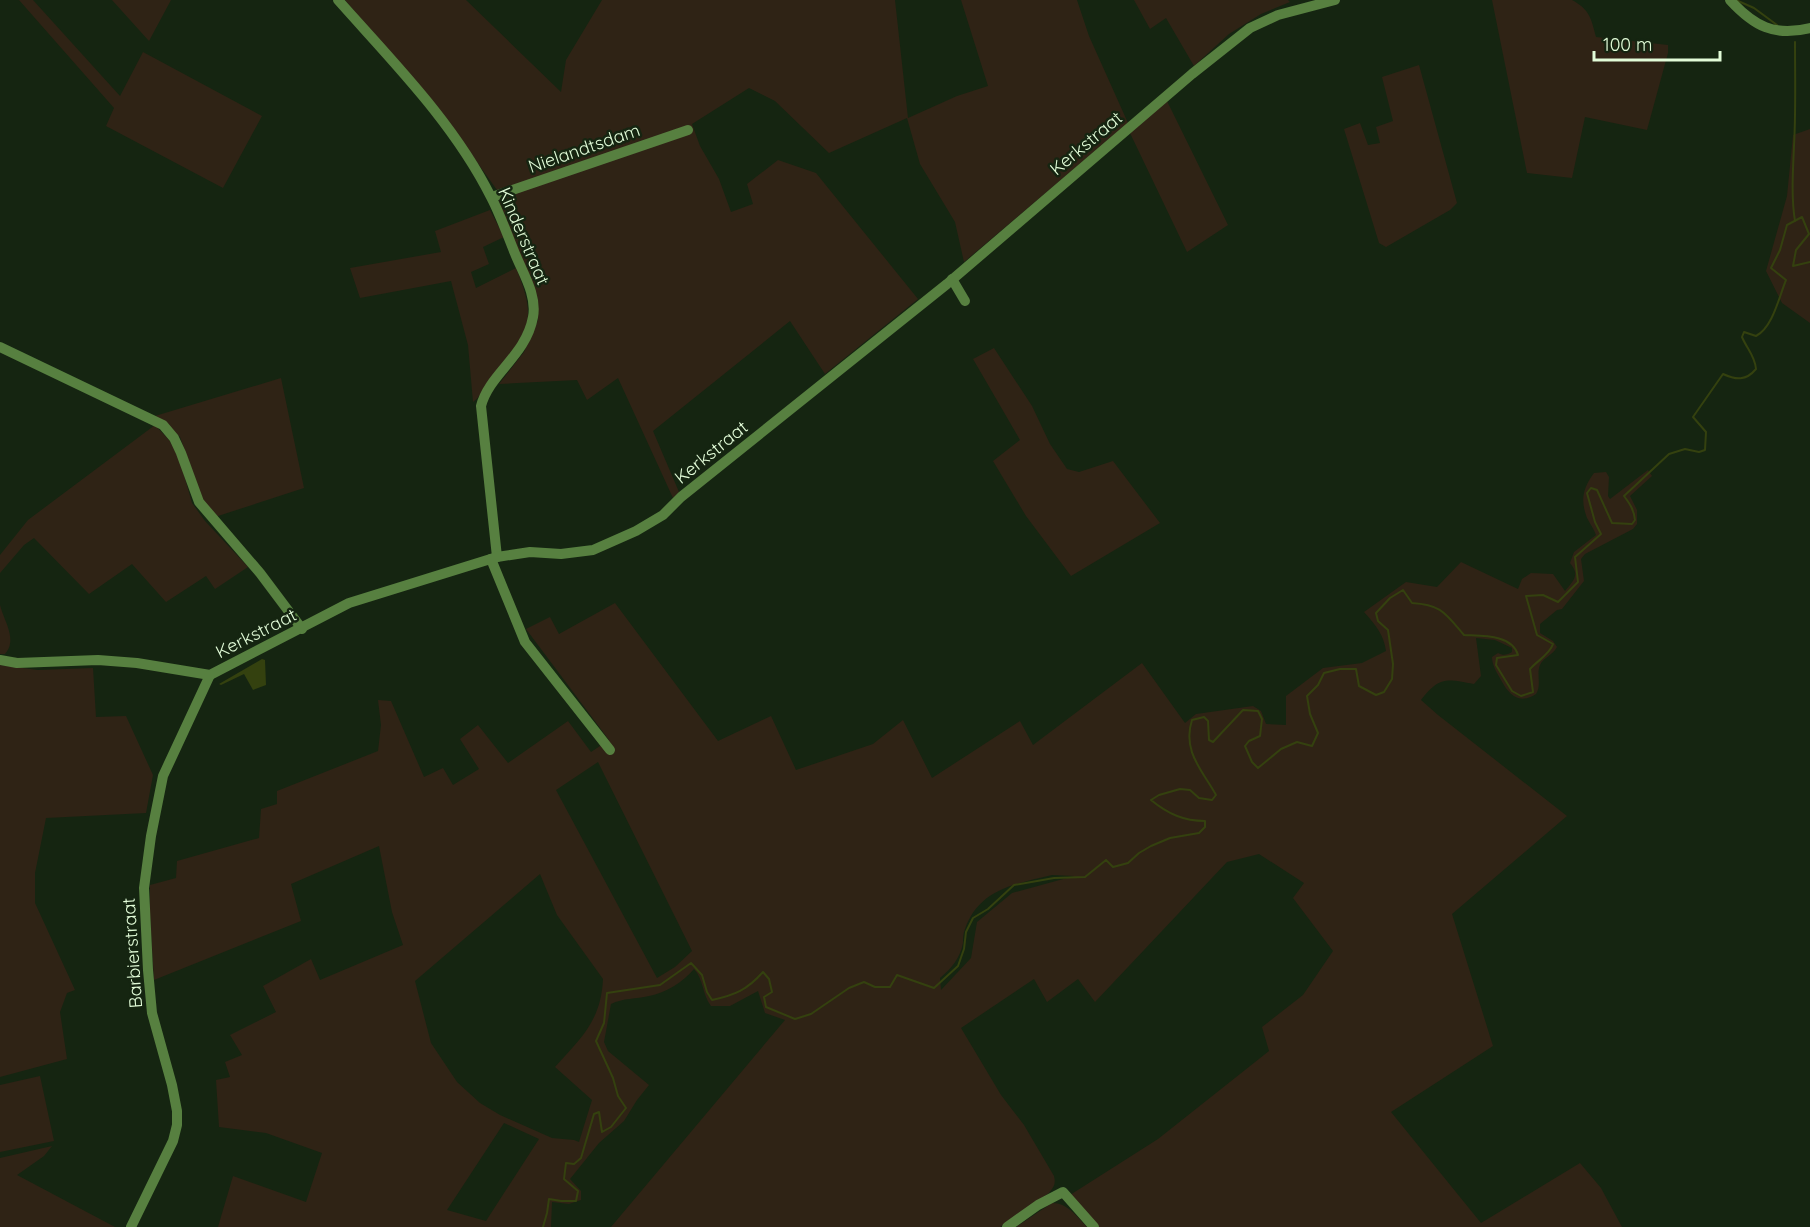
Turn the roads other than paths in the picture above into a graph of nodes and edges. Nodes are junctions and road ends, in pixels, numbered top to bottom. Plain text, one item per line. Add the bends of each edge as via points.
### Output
1 (338, 0) edge
2 (1335, 0) edge
3 (1730, 0) edge
4 (1810, 28) edge
5 (688, 130) dead end
6 (492, 197) junction
7 (952, 279) junction
8 (965, 301) dead end
9 (0, 347) edge
10 (494, 558) junction
11 (302, 629) junction
12 (0, 660) edge
13 (210, 675) junction
14 (610, 750) dead end
15 (131, 1227) edge
16 (1007, 1227) edge
17 (1094, 1227) edge

1 - 6 street, Kinderstraat via 417,90 461,147
2 - 7 street, Kerkstraat via 1278,15 1251,28
3 - 4 street via 1763,27 1788,32
5 - 6 street, Nielandtsdam
6 - 10 street, Kinderstraat via 530,288 534,310 521,349 485,394 481,406
7 - 8 street
7 - 10 street, Kerkstraat via 663,515 593,550 530,552
9 - 11 street via 163,425 174,438 199,502
10 - 11 street, Kerkstraat via 349,603
10 - 14 street, Kinderstraat via 525,642
11 - 13 street, Kerkstraat
12 - 13 street, Kerkstraat via 98,660
13 - 15 street, Barbierstraat via 163,776 144,888 152,1013 172,1085 177,1125
16 - 17 street via 1063,1192

